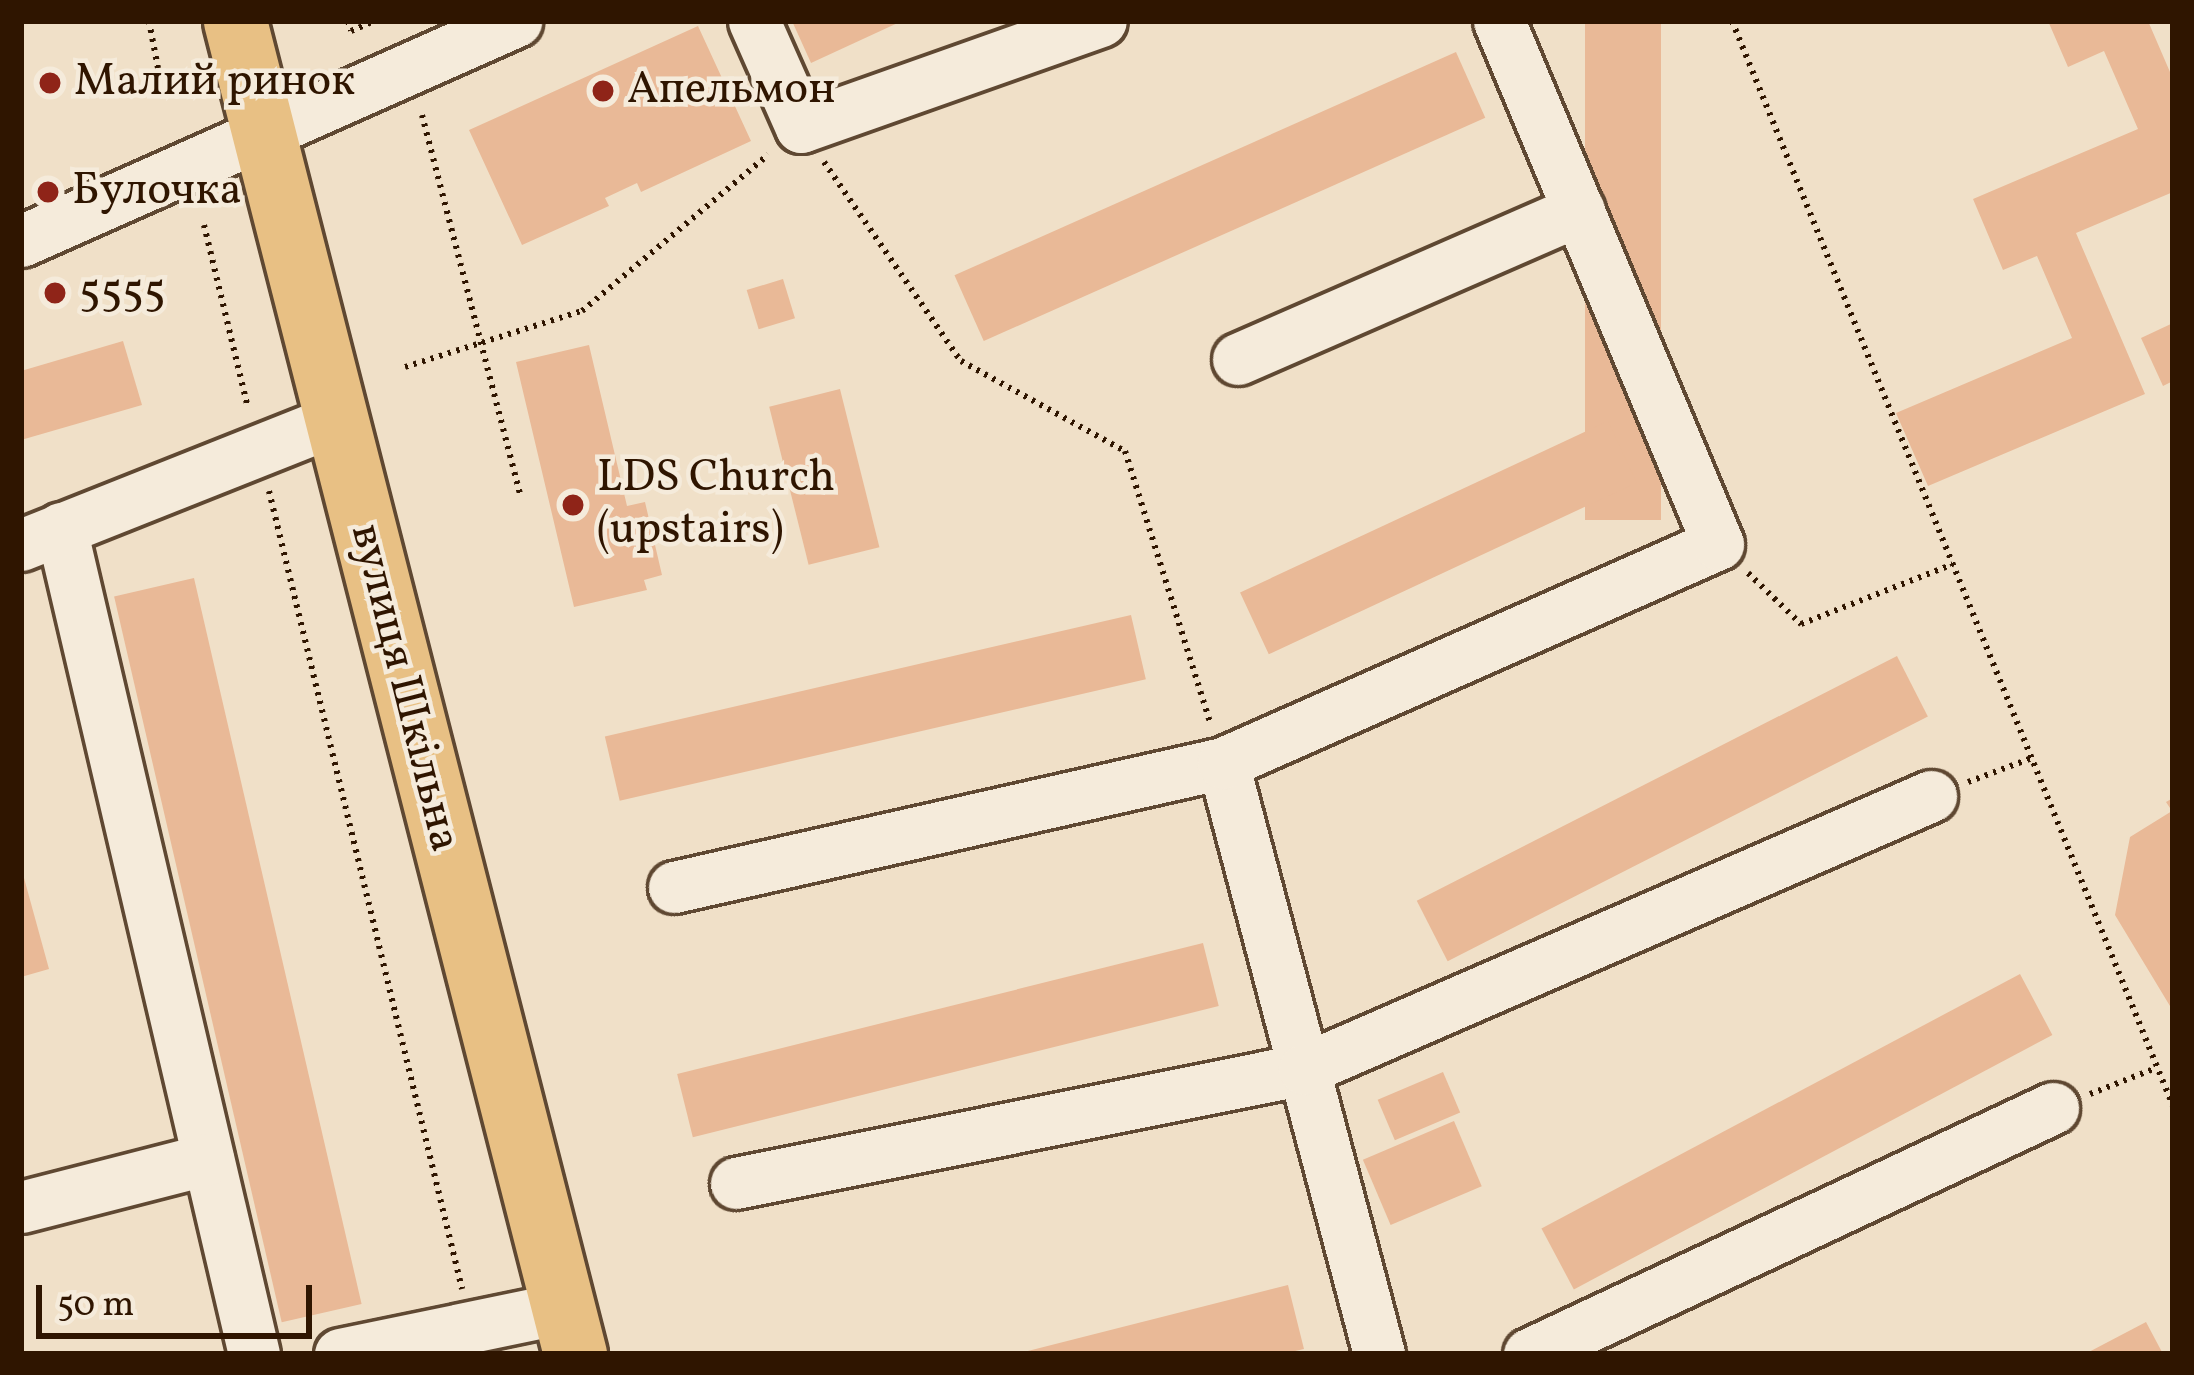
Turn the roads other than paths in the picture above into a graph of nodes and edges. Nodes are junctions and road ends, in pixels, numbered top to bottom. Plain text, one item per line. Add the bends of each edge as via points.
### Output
1 (235, 21) edge
2 (516, 21) edge
3 (754, 21) edge
4 (1102, 21) edge
5 (1499, 21) edge
6 (261, 132) junction
7 (1579, 210) junction
8 (21, 242) edge
9 (1238, 359) dead end
10 (335, 420) junction
11 (41, 537) edge
12 (1223, 763) junction
13 (1931, 796) road end
14 (674, 887) dead end
15 (1304, 1069) junction
16 (2053, 1108) road end
17 (208, 1159) junction
18 (736, 1183) dead end
19 (21, 1207) edge
20 (569, 1331) edge
21 (254, 1354) edge
22 (340, 1354) edge
23 (1379, 1354) edge
24 (1529, 1354) edge

1 - 6 main road, вулиця Шкільна
2 - 6 street
3 - 4 street via 801,127
5 - 7 street
6 - 8 street
6 - 10 main road, вулиця Шкільна
7 - 9 street
7 - 12 street via 1718,544
10 - 11 street
10 - 20 main road, вулиця Шкільна
11 - 17 street
12 - 14 street
12 - 15 street
13 - 15 street
15 - 18 street
15 - 23 street
16 - 24 street
17 - 19 street
17 - 21 street
20 - 22 street via 471,1327

